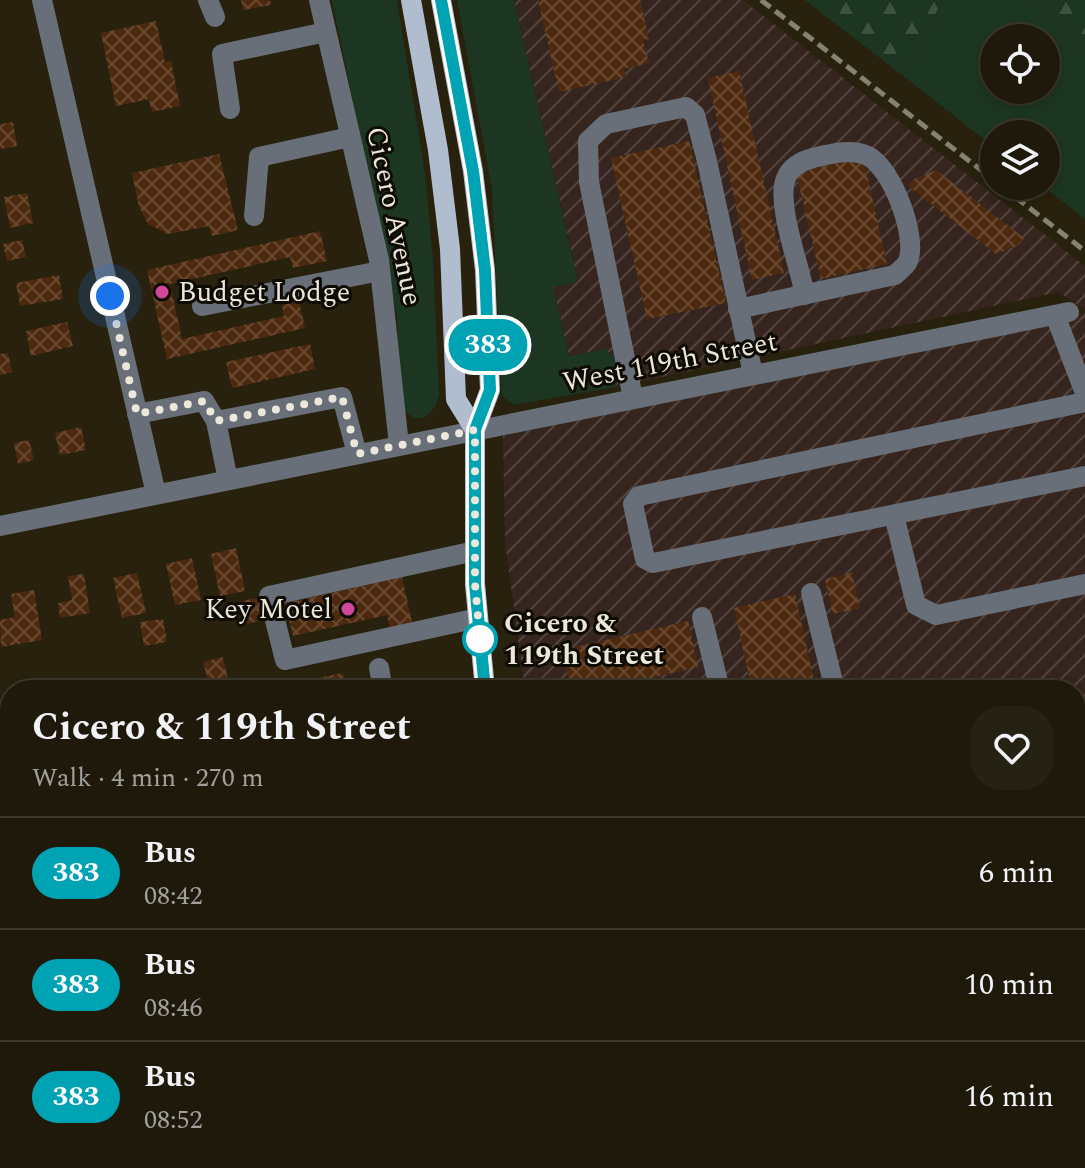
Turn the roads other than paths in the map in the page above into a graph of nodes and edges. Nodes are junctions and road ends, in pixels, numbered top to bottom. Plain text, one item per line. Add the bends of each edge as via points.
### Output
1 (42, 0) edge
2 (319, 0) edge
3 (411, 0) edge
4 (441, 0) edge
5 (326, 32) junction
6 (230, 109) dead end
7 (350, 137) junction
8 (254, 216) dead end
9 (380, 271) junction
10 (805, 295) junction
11 (202, 306) dead end
12 (738, 309) junction
13 (753, 374) junction
14 (1085, 393) edge
15 (633, 398) junction
16 (1085, 402) edge
17 (137, 414) junction
18 (216, 421) junction
19 (475, 430) junction
20 (399, 445) junction
21 (357, 454) junction
22 (1085, 476) edge
23 (228, 480) junction
24 (156, 494) junction
25 (894, 515) junction
26 (0, 526) edge
27 (475, 551) junction
28 (1085, 584) edge
29 (811, 593) dead end
30 (702, 617) dead end
31 (478, 618) junction
32 (379, 668) dead end
33 (483, 668) junction
34 (381, 680) edge
35 (478, 680) edge
36 (484, 680) edge
37 (712, 680) edge
38 (833, 680) edge

1 - 17 street
2 - 5 street, Cicero Avenue
3 - 19 main road, Cicero Avenue via 450,249 456,399
4 - 19 main road, Cicero Avenue via 473,171 485,270 490,390
5 - 6 street via 222,54
5 - 7 street, Cicero Avenue
7 - 8 street via 259,157
7 - 9 street, Cicero Avenue
9 - 11 street
9 - 20 street, Cicero Avenue
10 - 10 street via 895,275 908,263 910,246 897,193 869,156 830,154 790,169 784,185 786,208
10 - 12 street
12 - 13 street
12 - 15 street via 695,115 686,107 606,124 588,141 589,182
13 - 14 street, West 119th Street via 1062,313
13 - 15 street, West 119th Street
15 - 19 street, West 119th Street
16 - 25 street via 639,496 633,504 645,559 653,563
17 - 18 street via 204,401
17 - 24 street
18 - 21 street via 342,397
18 - 23 street
19 - 20 street, West 119th Street
19 - 27 main road, Cicero Avenue
20 - 21 street, West 119th Street
21 - 23 street, West 119th Street
22 - 25 street
23 - 24 street, West 119th Street
24 - 26 street, West 119th Street
25 - 28 street via 916,605 936,615
27 - 31 main road, Cicero Avenue
27 - 31 street via 269,596 285,660
29 - 38 street
30 - 37 street
31 - 33 main road, Cicero Avenue
32 - 34 street
33 - 35 street
33 - 36 main road, Cicero Avenue

